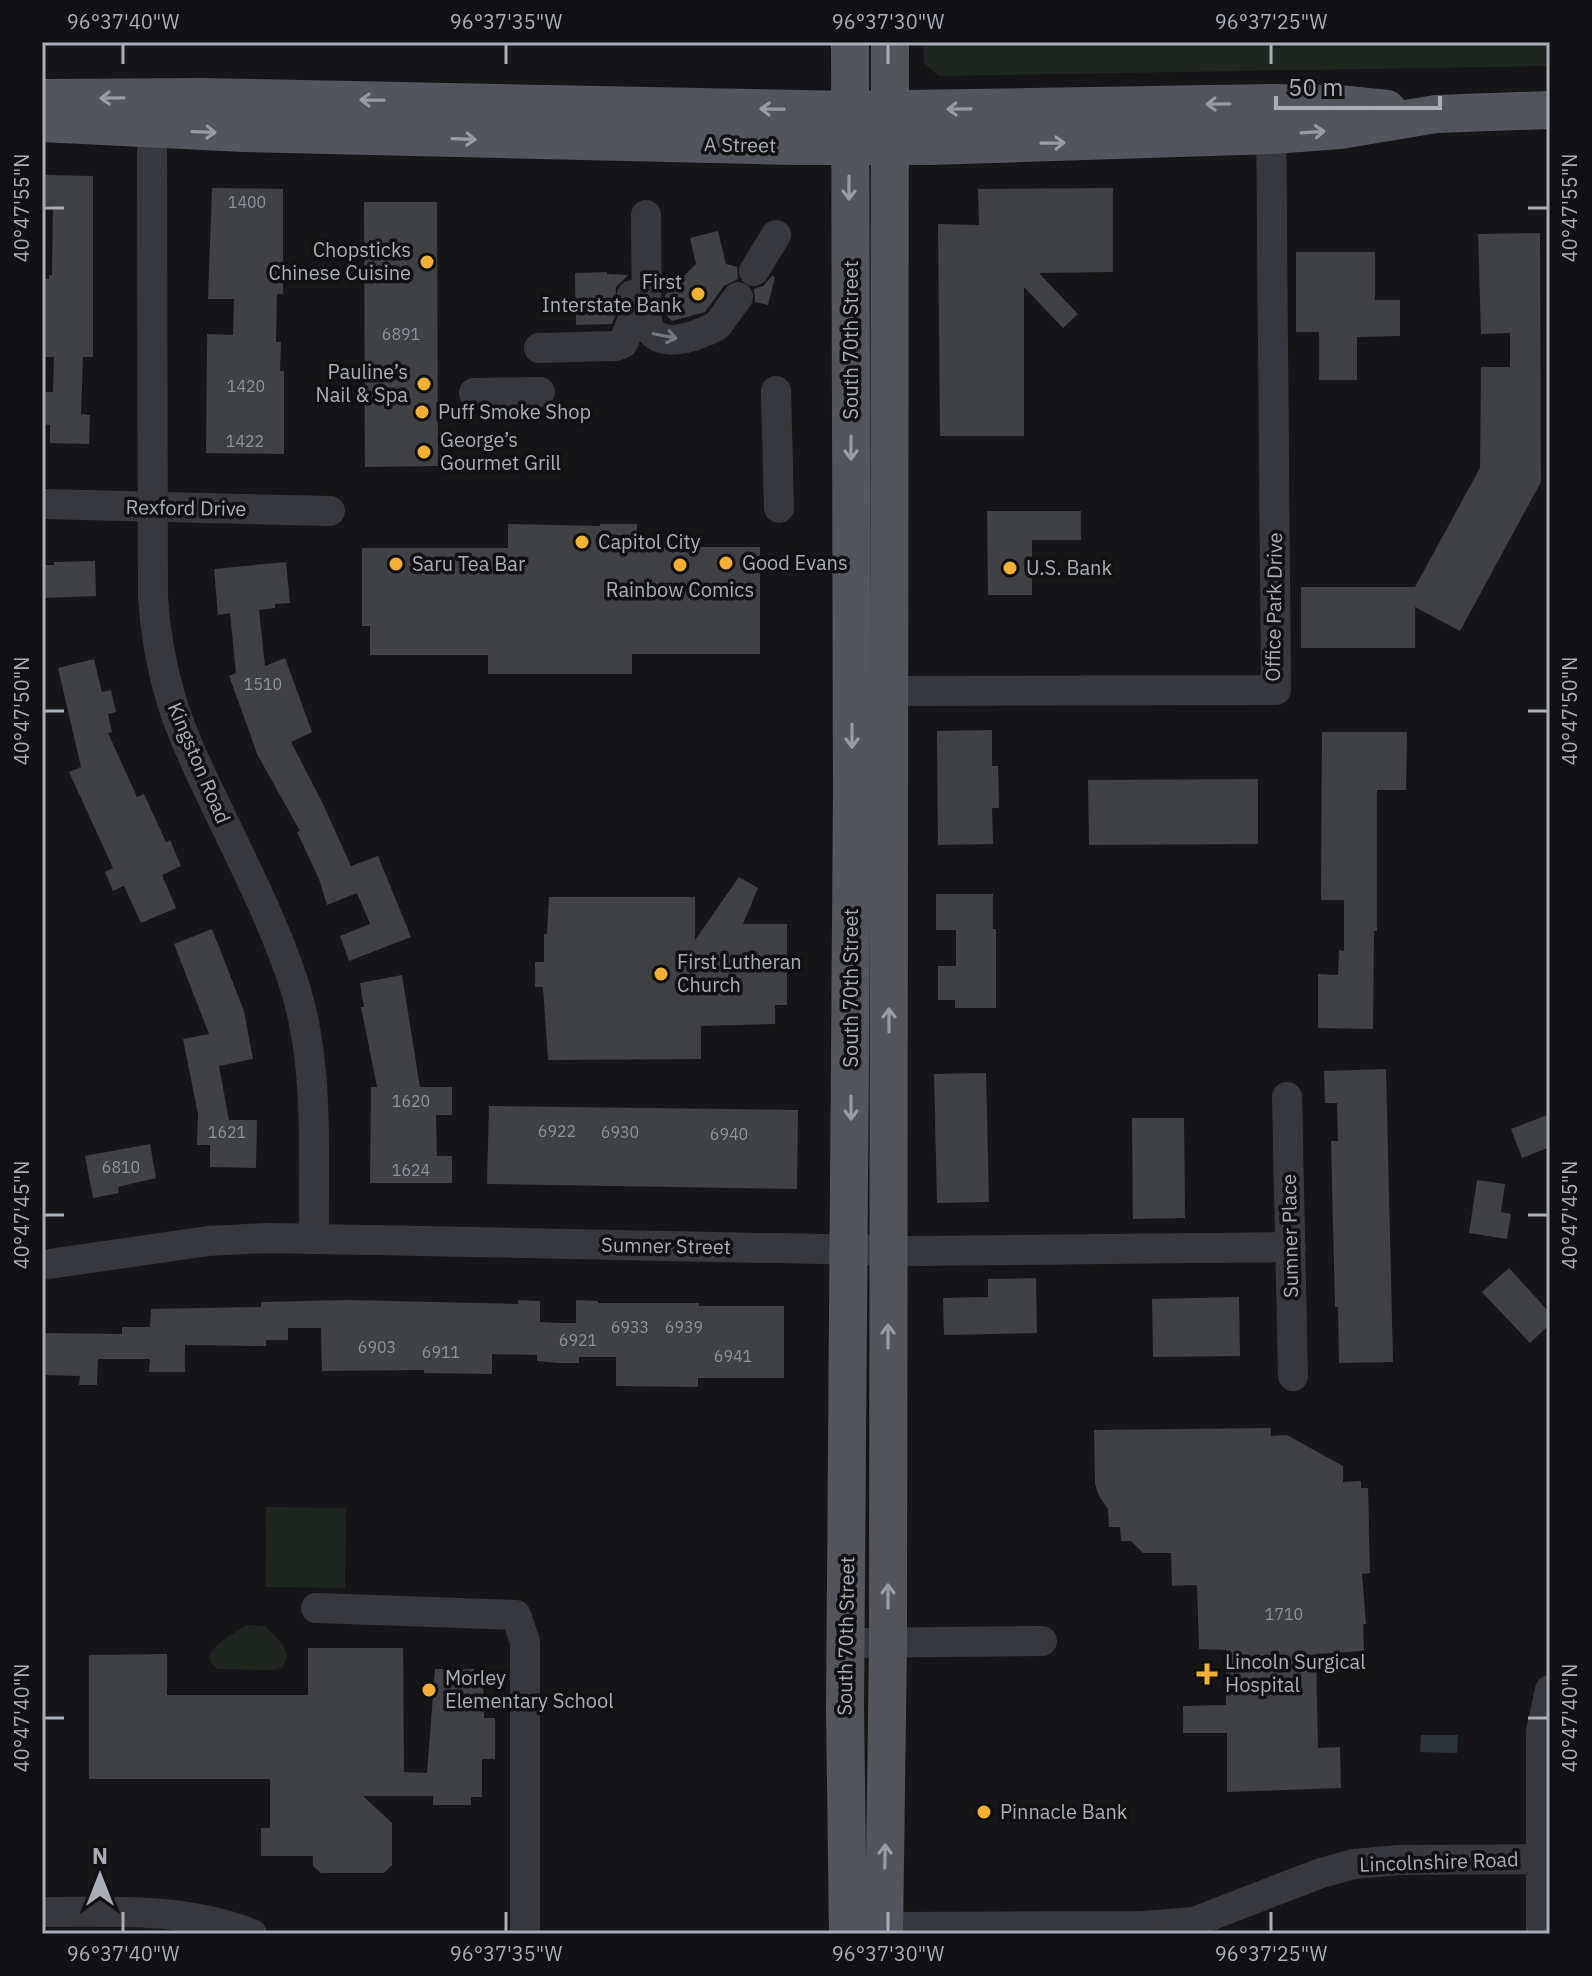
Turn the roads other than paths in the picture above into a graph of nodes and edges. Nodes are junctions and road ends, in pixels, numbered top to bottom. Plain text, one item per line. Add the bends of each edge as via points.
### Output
1 (850, 42) edge
2 (890, 42) edge
3 (42, 98) edge
4 (1550, 110) edge
5 (1271, 119) junction
6 (42, 123) edge
7 (850, 128) junction
8 (891, 128) junction
9 (152, 130) junction
10 (776, 235) dead end
11 (754, 271) dead end
12 (738, 297) dead end
13 (539, 348) dead end
14 (776, 391) dead end
15 (540, 392) dead end
16 (474, 393) dead end
17 (42, 504) edge
18 (154, 507) junction
19 (779, 508) dead end
20 (330, 511) dead end
21 (852, 691) junction
22 (890, 691) junction
23 (1287, 1097) dead end
24 (314, 1239) junction
25 (1291, 1247) junction
26 (850, 1250) junction
27 (888, 1250) junction
28 (42, 1265) edge
29 (1293, 1376) dead end
30 (316, 1608) dead end
31 (1042, 1641) dead end
32 (846, 1643) junction
33 (888, 1643) junction
34 (1550, 1690) edge
35 (1545, 1859) edge
36 (42, 1912) edge
37 (1017, 1930) edge
38 (1189, 1930) edge
39 (871, 1932) edge
40 (252, 1934) edge
41 (525, 1934) edge
42 (1541, 1934) edge

1 - 7 main road, South 70th Street
2 - 8 main road, South 70th Street
7 -> 3 main road, A Street via 201,97
4 - 5 main road, A Street via 1436,114 1339,104
5 - 8 main road, A Street via 1140,141
5 - 22 street, Office Park Drive via 1276,690
6 - 9 main road, A Street
7 - 8 main road, A Street
9 -> 7 main road, A Street
7 -> 21 main road, South 70th Street
8 - 22 main road, South 70th Street
9 - 18 street, Kingston Road
10 - 11 street
13 -> 12 street via 616,346 626,339 633,319 637,215 650,332 671,339 700,333 717,326
14 - 19 street
15 - 16 street
17 - 18 street, Rexford Drive
18 - 20 street, Rexford Drive
18 - 24 street, Kingston Road via 155,623 172,701 280,944 306,1033
21 - 22 street, Office Park Drive
21 -> 26 main road, South 70th Street
27 -> 22 main road, South 70th Street
23 - 25 street, Sumner Place
24 - 26 street, Sumner Street
24 - 28 street, Sumner Street via 208,1241
25 - 27 street, Sumner Street
25 - 29 street, Sumner Place
26 - 27 street, Sumner Street
26 - 32 main road, South 70th Street
33 -> 27 main road, South 70th Street
30 - 41 street via 516,1615 525,1642
31 - 33 street
32 - 33 street
32 - 39 main road, South 70th Street
39 -> 33 main road, South 70th Street
34 - 35 street via 1541,1731
35 - 38 street, Lincolnshire Road via 1354,1864
35 - 42 street
36 - 40 street via 150,1912 197,1918
37 - 38 street, Lincolnshire Road
37 - 39 street, Lincolnshire Road

